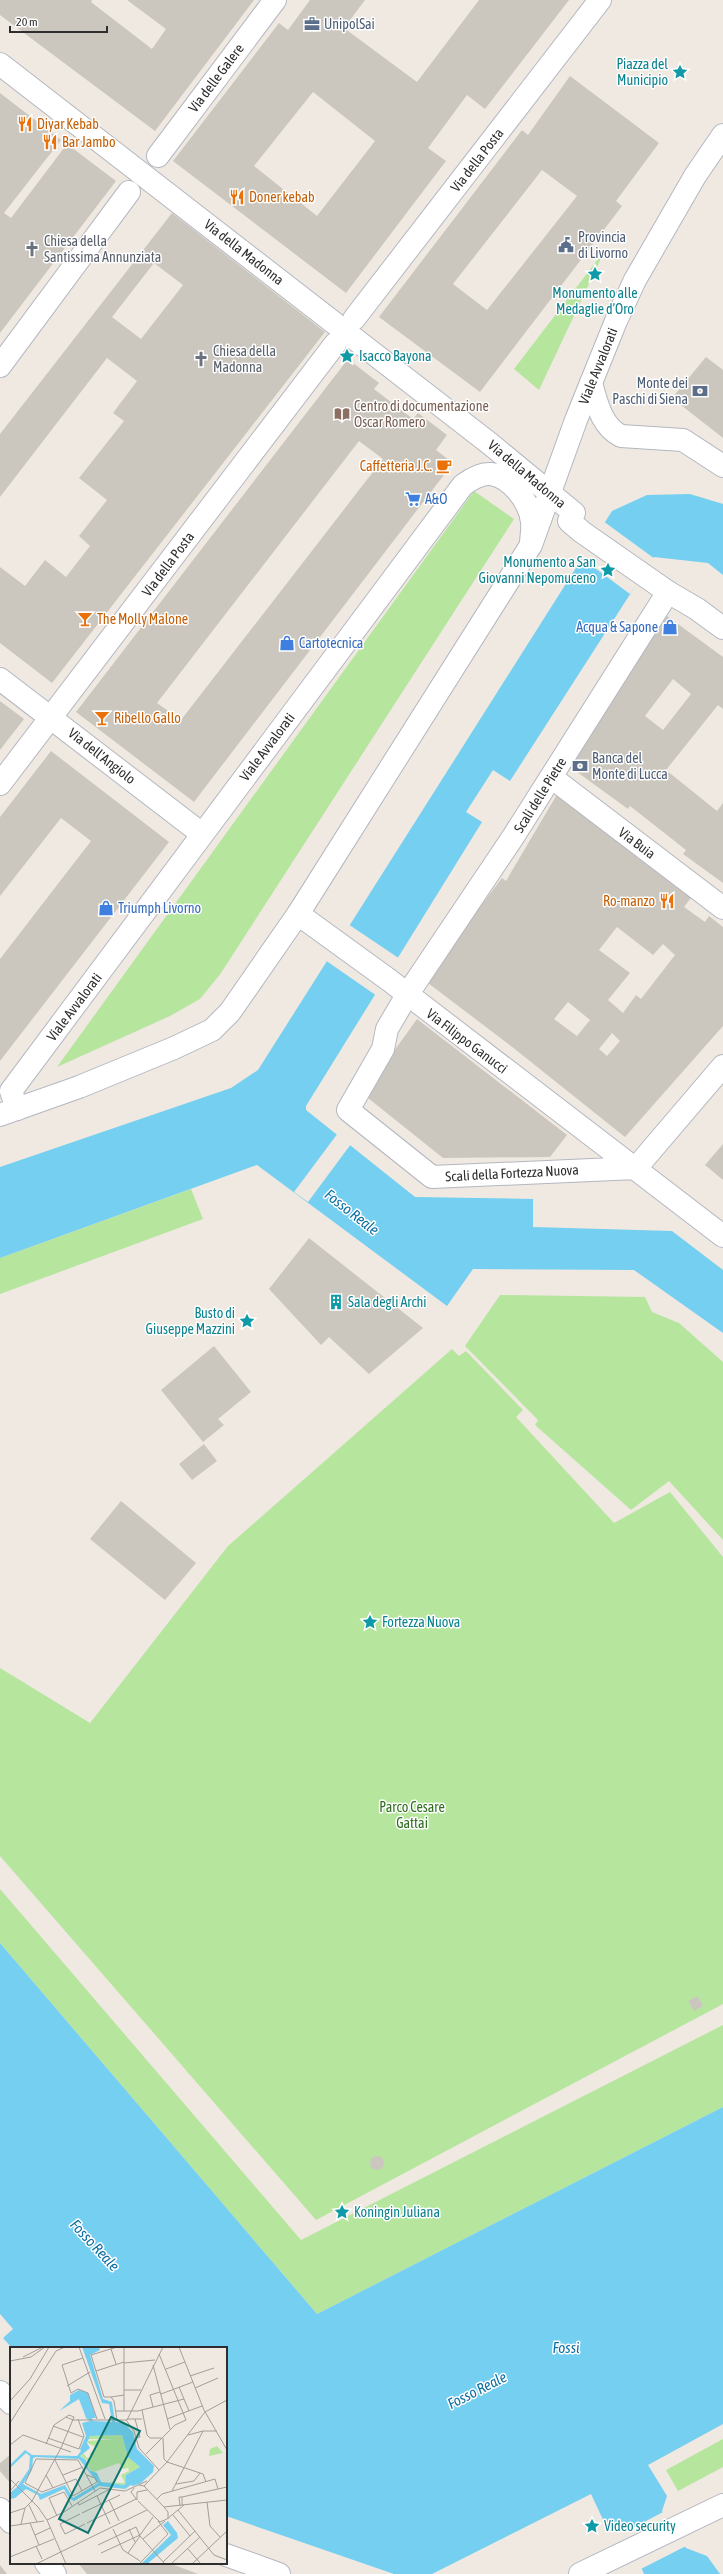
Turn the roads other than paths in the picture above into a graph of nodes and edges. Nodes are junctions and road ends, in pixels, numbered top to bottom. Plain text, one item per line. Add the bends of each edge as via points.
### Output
1 (275, 0) edge
2 (600, 0) edge
3 (0, 64) edge
4 (723, 135) edge
5 (144, 173) junction
6 (345, 331) junction
7 (0, 366) edge
8 (590, 383) junction
9 (723, 466) edge
10 (550, 494) junction
11 (531, 545) junction
12 (668, 592) junction
13 (723, 628) edge
14 (0, 678) edge
15 (52, 717) junction
16 (552, 777) junction
17 (0, 784) edge
18 (202, 834) junction
19 (723, 908) edge
20 (298, 914) junction
21 (407, 995) junction
22 (723, 1066) edge
23 (8, 1112) edge
24 (636, 1168) junction
25 (723, 1236) edge
26 (723, 2504) edge
27 (0, 2509) edge
28 (10, 2521) edge
29 (227, 2555) edge
30 (47, 2564) edge
31 (588, 2572) edge
32 (55, 2574) edge
33 (279, 2574) edge

1 - 5 street, Via delle Galere
2 - 6 street, Via della Posta
3 - 5 street, Via della Madonna
4 - 8 street, Viale Avvalorati via 695,176 635,280
5 - 6 street, Via della Madonna
5 - 7 street
6 - 10 street, Via della Madonna via 490,443
6 - 15 street, Via della Posta
8 - 9 street via 602,417 613,432 622,436 683,440
8 - 10 street, Viale Avvalorati
10 - 11 street, Viale Avvalorati
10 - 12 street, Via della Madonna via 574,513 569,521 582,532
11 - 18 street, Viale Avvalorati via 532,522 528,508 515,488 503,478 491,474 477,476 462,485
11 - 20 street, Viale Avvalorati
12 - 13 street via 698,608
12 - 16 street, Scali delle Pietre
14 - 15 street, Via dell'Angiolo
15 - 17 street, Via della Posta
15 - 18 street, Via dell'Angiolo
16 - 19 street, Via Buia
16 - 21 street, Scali delle Pietre
18 - 23 street, Viale Avvalorati via 11,1091
20 - 21 street, Via Filippo Ganucci
20 - 23 street, Viale Avvalorati via 230,1012 212,1030 79,1087
21 - 24 street, Via Filippo Ganucci
21 - 24 street, Scali della Fortezza Nuova via 387,1029 383,1049 348,1110 432,1177
22 - 24 street
24 - 25 street, Via Filippo Ganucci
26 - 31 street
27 - 28 street
29 - 33 street
30 - 32 street

